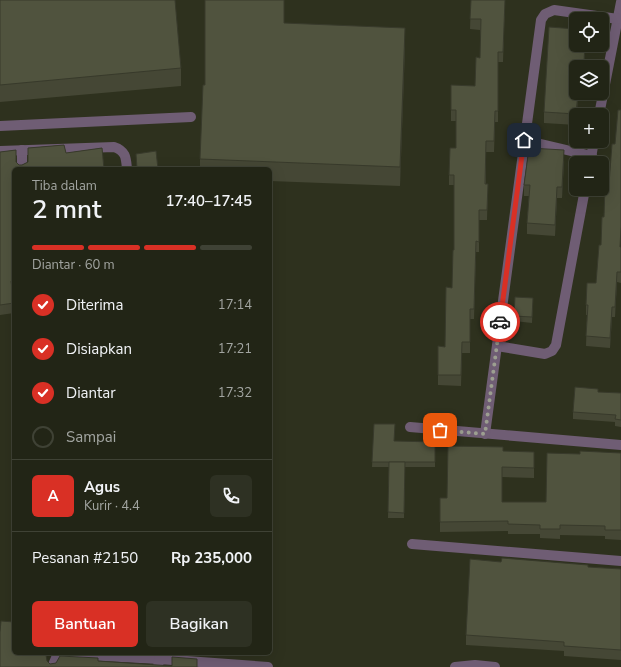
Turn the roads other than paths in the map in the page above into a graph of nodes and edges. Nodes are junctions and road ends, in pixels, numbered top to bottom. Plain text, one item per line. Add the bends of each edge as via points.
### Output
1 (621, 2) edge
2 (618, 19) junction
3 (600, 108) edge
4 (191, 117) dead end
5 (0, 126) edge
6 (524, 140) junction
7 (22, 150) junction
8 (0, 151) edge
9 (580, 156) edge
10 (22, 167) edge
11 (127, 167) edge
12 (584, 196) edge
13 (497, 346) junction
14 (410, 427) dead end
15 (485, 434) junction
16 (621, 445) edge
17 (412, 544) dead end
18 (621, 562) edge
19 (64, 655) edge
20 (76, 655) edge
21 (202, 658) edge
22 (159, 663) edge
23 (52, 667) edge
24 (266, 667) edge
25 (455, 667) edge
26 (495, 667) edge

1 - 2 street
2 - 3 street
2 - 6 street via 554,10 545,14 541,20
4 - 5 street
6 - 9 street
6 - 13 street
7 - 8 street
7 - 10 street
7 - 11 street via 114,147 126,156
12 - 13 street via 556,345 552,351 545,354
13 - 15 street
14 - 15 street
15 - 16 street
17 - 18 street
19 - 23 street via 56,658
20 - 22 street
21 - 22 street
21 - 24 street
25 - 26 street

